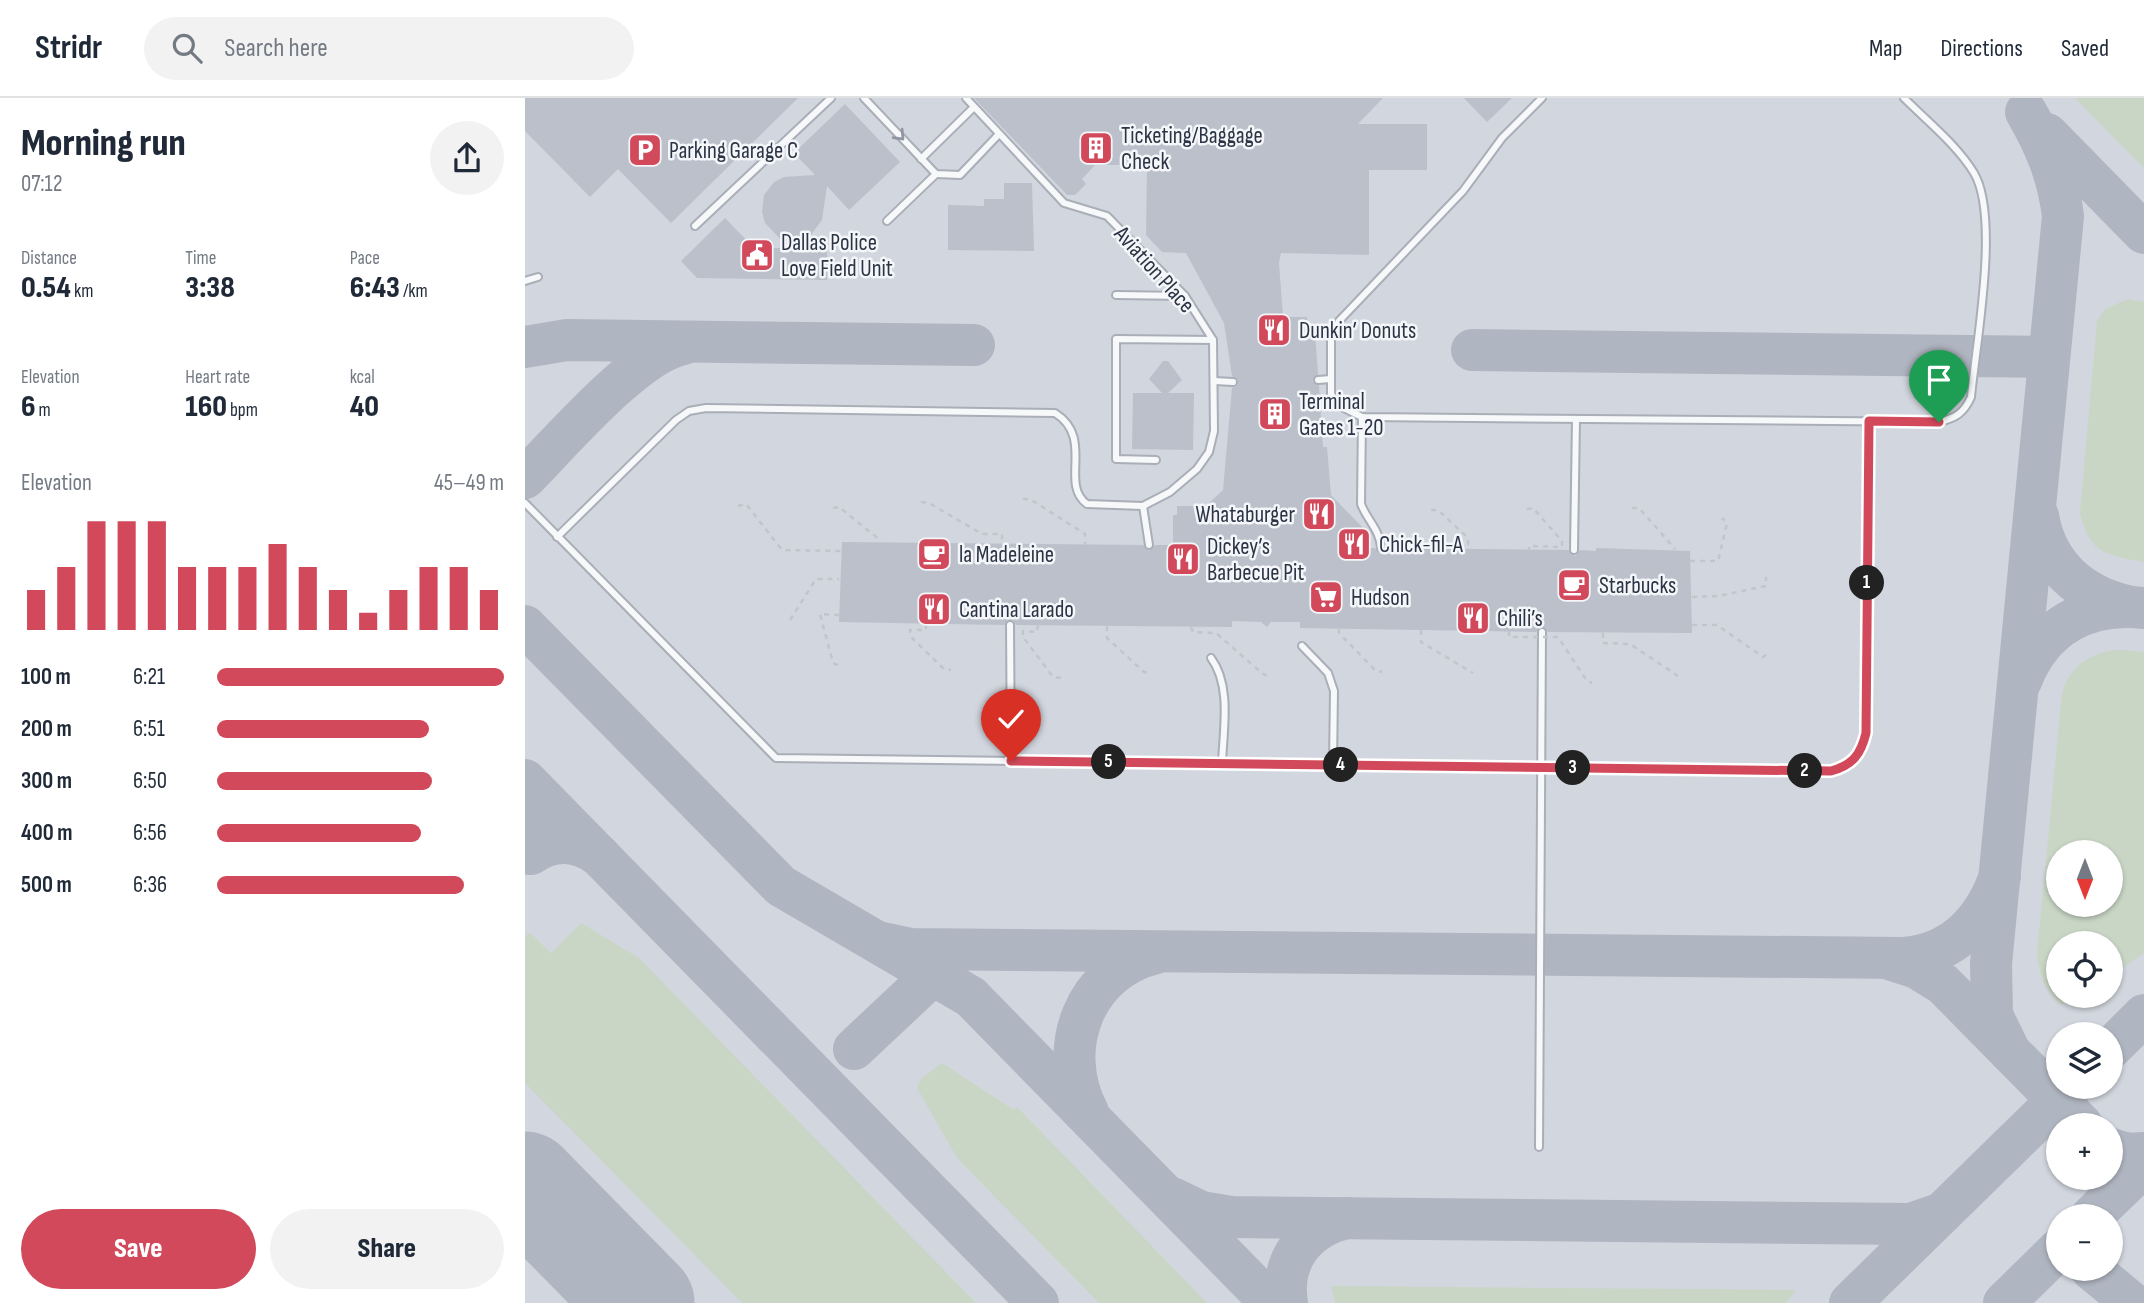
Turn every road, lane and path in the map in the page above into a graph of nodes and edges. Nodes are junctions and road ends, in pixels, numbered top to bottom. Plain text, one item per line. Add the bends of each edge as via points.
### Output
1 (831, 98) edge
2 (864, 98) edge
3 (966, 98) edge
4 (1542, 98) edge
5 (1904, 98) edge
6 (974, 107) junction
7 (999, 134) junction
8 (921, 159) junction
9 (936, 174) junction
10 (887, 221) dead end
11 (695, 226) dead end
12 (538, 277) dead end
13 (525, 281) edge
14 (1116, 295) dead end
15 (1185, 296) junction
16 (1213, 340) junction
17 (1331, 379) junction
18 (1318, 380) dead end
19 (1215, 382) junction
20 (1233, 382) dead end
21 (1362, 417) junction
22 (1576, 419) junction
23 (1869, 421) junction
24 (1156, 460) dead end
25 (1023, 499) dead end
26 (921, 502) dead end
27 (525, 503) edge
28 (738, 506) dead end
29 (1143, 506) junction
30 (832, 508) dead end
31 (1632, 508) dead end
32 (1527, 509) dead end
33 (1431, 510) dead end
34 (1722, 518) dead end
35 (557, 537) junction
36 (880, 540) dead end
37 (1002, 544) dead end
38 (1085, 544) dead end
39 (1149, 545) dead end
40 (1381, 548) dead end
41 (1446, 549) dead end
42 (1675, 549) dead end
43 (1529, 550) dead end
44 (1574, 550) dead end
45 (842, 551) dead end
46 (1690, 561) dead end
47 (1766, 577) dead end
48 (839, 579) dead end
49 (1692, 597) dead end
50 (839, 615) dead end
51 (790, 620) dead end
52 (926, 624) dead end
53 (1010, 625) dead end
54 (1038, 625) dead end
55 (1692, 625) dead end
56 (1107, 626) dead end
57 (1191, 627) dead end
58 (1339, 629) dead end
59 (1421, 630) dead end
60 (1509, 632) dead end
61 (1542, 632) dead end
62 (1603, 633) dead end
63 (1302, 646) dead end
64 (1769, 653) dead end
65 (1211, 658) dead end
66 (840, 666) dead end
67 (951, 670) dead end
68 (1382, 672) dead end
69 (1151, 673) dead end
70 (1473, 673) dead end
71 (1269, 676) dead end
72 (1678, 676) dead end
73 (1061, 678) dead end
74 (1592, 683) dead end
75 (1011, 761) junction
76 (1222, 764) junction
77 (1333, 765) junction
78 (1542, 767) junction
79 (1539, 1147) dead end

1 - 11 lane
2 -> 8 lane
3 - 6 lane, Aviation Place
4 - 17 lane via 1502,138 1463,191 1339,321 1331,337
5 - 23 lane via 1961,156 1975,174 1983,199 1986,237 1971,397 1955,418 1939,422
6 - 7 lane, Aviation Place
6 - 8 lane
7 - 9 lane via 960,175
7 - 15 lane, Aviation Place via 1064,203 1107,216
8 - 9 lane
9 - 10 lane
12 - 13 lane
14 - 15 lane
15 - 16 lane, Aviation Place
16 - 19 lane, Aviation Place
16 - 24 lane via 1116,339 1116,460
17 - 18 lane
17 - 21 lane via 1331,394 1338,405
19 - 20 lane
19 - 29 lane, Aviation Place via 1209,452 1170,492
21 - 22 lane
21 - 40 lane via 1360,504 1377,529
22 - 23 lane
22 - 44 lane
23 - 78 lane via 1866,733 1855,760 1831,771
25 - 38 path via 1085,534
26 - 37 path via 982,534 1002,534
27 - 35 lane
28 - 45 path via 745,503 782,550
29 - 35 lane via 1087,504 1080,499 1074,434 1067,421 1055,413 706,408 675,420
29 - 39 lane
30 - 36 path via 839,507
31 - 42 path via 1639,508
32 - 43 path via 1533,508 1562,541 1562,547 1529,546
33 - 41 path via 1438,510 1468,538 1468,544 1446,544
34 - 46 path via 1727,523 1718,561
35 - 75 lane via 776,758
47 - 49 path via 1766,586
48 - 51 path via 815,579
50 - 66 path via 820,614 833,663
52 - 67 path via 926,630 910,630 910,636
53 - 75 lane
54 - 73 path via 1037,632 1023,632 1023,637 1053,677
55 - 64 path via 1717,625 1763,657
56 - 69 path via 1107,638
57 - 71 path via 1193,632 1216,633
58 - 68 path via 1375,670
59 - 70 path via 1421,642
60 - 74 path, bridge via 1509,637 1558,637
61 - 78 lane
62 - 72 path via 1603,643 1630,644
63 - 77 lane via 1328,673 1334,691
65 - 76 lane via 1220,670 1224,690
75 - 76 lane
76 - 77 lane
77 - 78 lane
78 - 79 lane

